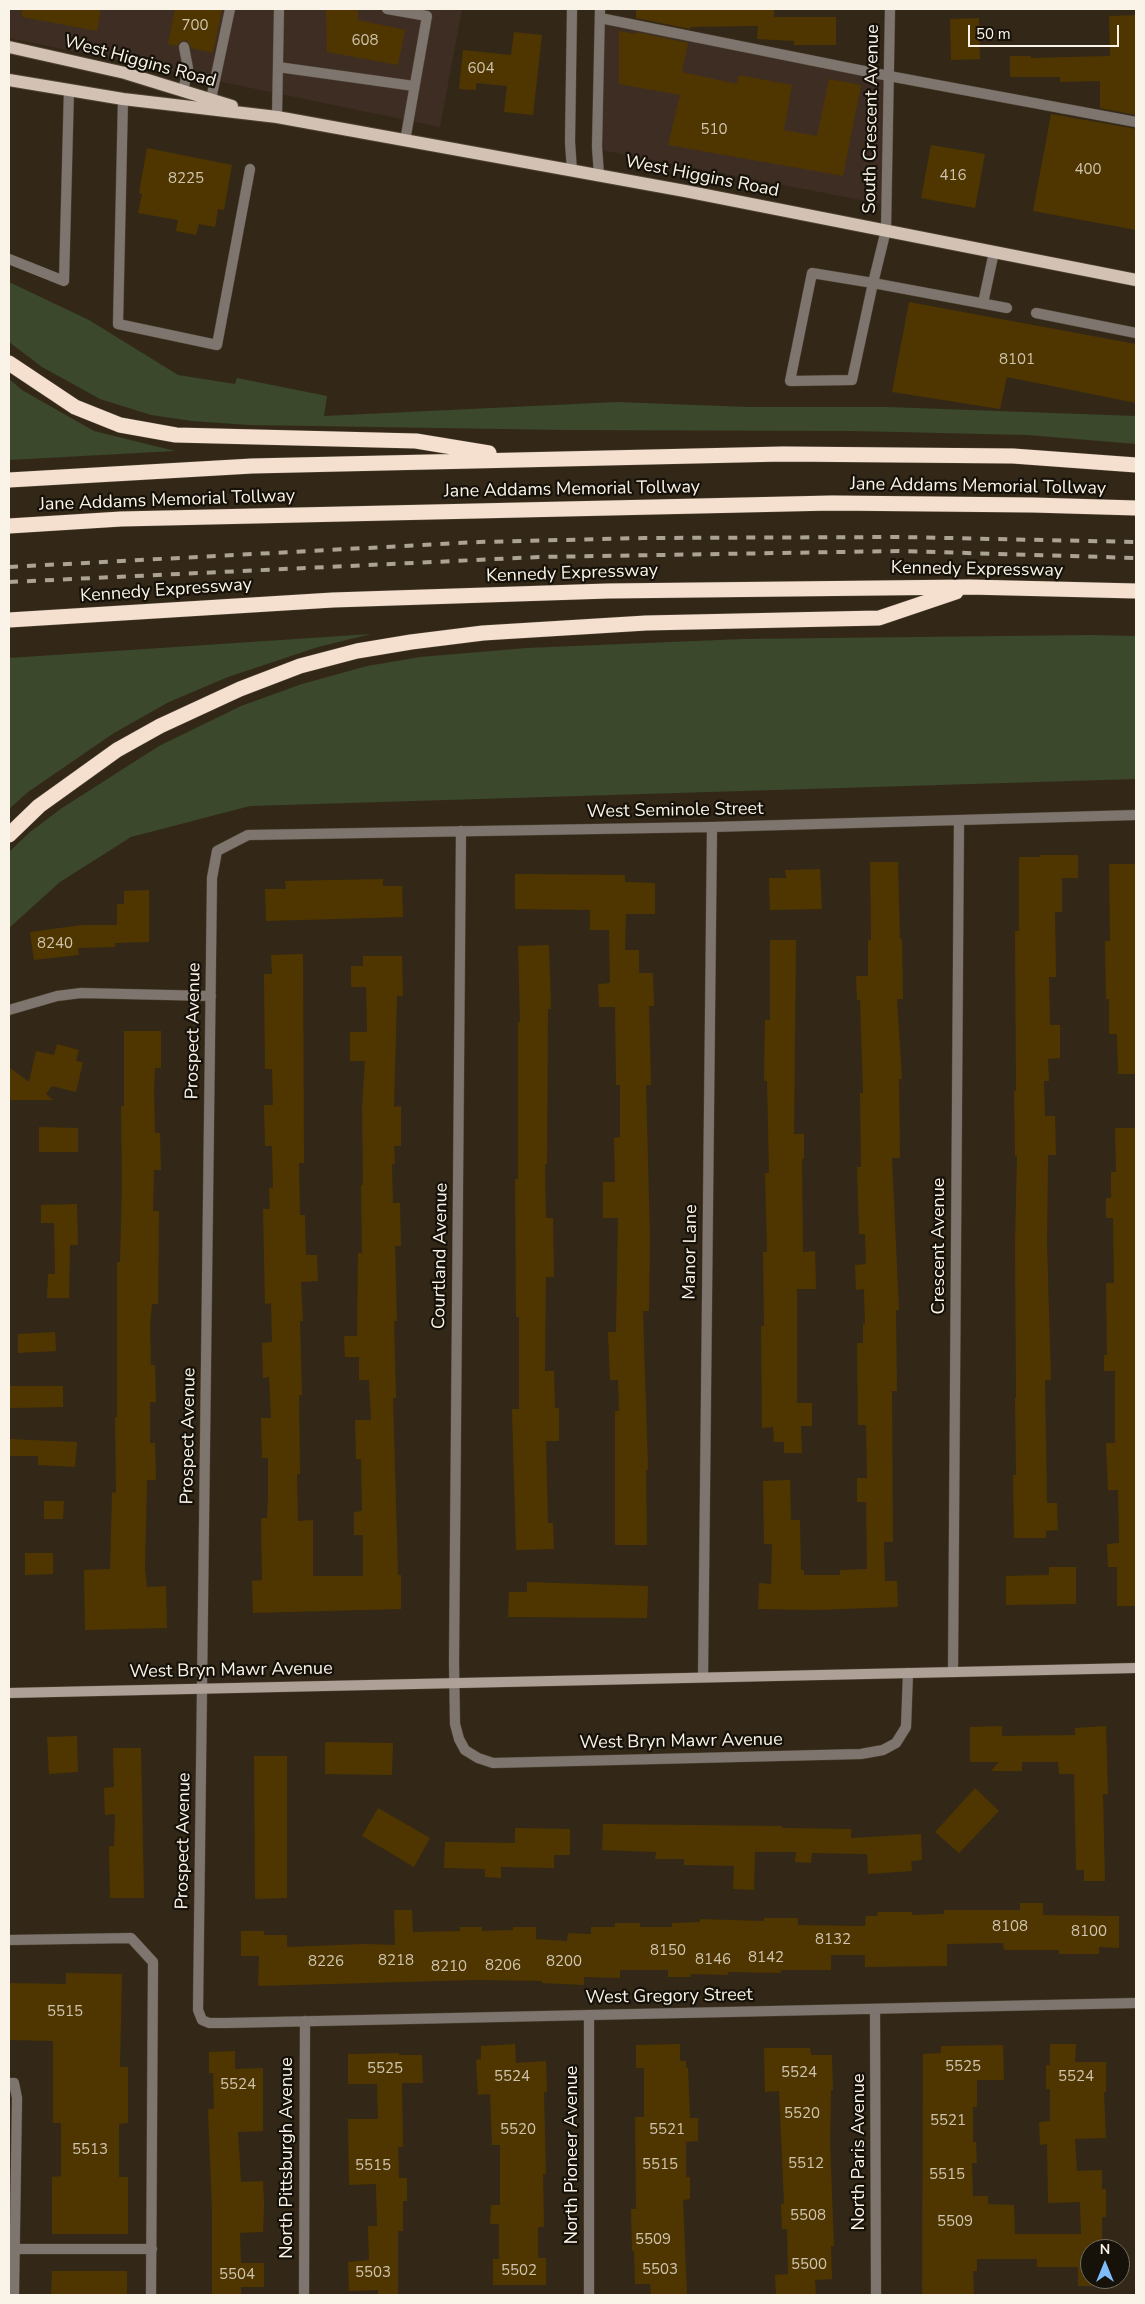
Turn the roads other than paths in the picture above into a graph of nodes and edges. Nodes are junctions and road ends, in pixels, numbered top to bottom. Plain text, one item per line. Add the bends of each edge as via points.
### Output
1 (230, 9) edge
2 (279, 9) edge
3 (387, 9) edge
4 (572, 9) edge
5 (890, 9) edge
6 (600, 13) edge
7 (184, 47) dead end
8 (9, 48) edge
9 (278, 67) junction
10 (889, 76) junction
11 (9, 80) edge
12 (414, 86) junction
13 (69, 89) junction
14 (183, 91) junction
15 (211, 99) junction
16 (123, 100) junction
17 (261, 115) junction
18 (278, 117) junction
19 (1136, 122) edge
20 (405, 140) junction
21 (250, 169) dead end
22 (572, 170) junction
23 (599, 175) junction
24 (886, 230) junction
25 (994, 252) junction
26 (9, 259) edge
27 (1136, 280) edge
28 (873, 283) junction
29 (983, 303) junction
30 (1007, 308) dead end
31 (1036, 313) dead end
32 (1136, 333) edge
33 (9, 363) edge
34 (525, 459) junction
35 (1136, 465) edge
36 (9, 480) edge
37 (1136, 508) edge
38 (9, 526) edge
39 (969, 587) junction
40 (1136, 591) edge
41 (9, 620) edge
42 (1136, 815) edge
43 (960, 820) junction
44 (712, 827) junction
45 (461, 831) junction
46 (9, 835) edge
47 (217, 851) joint
48 (211, 996) junction
49 (13, 1008) edge
50 (1136, 1668) edge
51 (953, 1672) junction
52 (908, 1673) junction
53 (703, 1677) junction
54 (454, 1682) junction
55 (202, 1688) junction
56 (9, 1693) edge
57 (9, 1940) edge
58 (1136, 2003) edge
59 (875, 2009) junction
60 (589, 2015) junction
61 (202, 2020) joint
62 (305, 2021) junction
63 (9, 2083) edge
64 (152, 2248) junction
65 (11, 2249) edge
66 (14, 2295) edge
67 (151, 2295) edge
68 (304, 2295) edge
69 (589, 2295) edge
70 (876, 2295) edge

1 - 15 street
2 - 9 street
3 - 12 street via 427,16
4 - 22 street
5 - 10 street, South Crescent Avenue
6 - 10 street
6 - 23 street
7 - 14 street via 188,68
8 - 14 main road, West Higgins Road via 125,73
9 - 12 street
9 - 18 street
10 - 19 street
10 - 24 street, South Crescent Avenue
11 - 13 main road, West Higgins Road
12 - 20 street
13 - 16 main road, West Higgins Road
13 - 26 street via 64,281
14 - 15 main road, West Higgins Road
15 - 17 main road, West Higgins Road
16 - 17 main road, West Higgins Road
16 - 21 street via 118,324 217,345
17 - 18 main road, West Higgins Road
18 - 20 main road, West Higgins Road
20 - 22 main road, West Higgins Road
22 - 23 main road, West Higgins Road
23 - 24 main road, West Higgins Road
24 - 25 main road, West Higgins Road
24 - 28 street, South Crescent Avenue
25 - 27 main road, West Higgins Road
25 - 29 street
28 - 28 street, South Crescent Avenue via 812,273 790,381 852,380
28 - 29 street
29 - 30 street
31 - 32 street
33 - 34 highway via 76,407 120,425 176,435 416,441
34 - 35 highway via 783,454 1013,456
34 - 36 highway via 252,466
37 - 38 highway, Jane Addams Memorial Tollway via 832,503 160,518
39 - 40 highway, Kennedy Expressway
39 - 41 highway, Kennedy Expressway via 608,591 342,599
39 - 46 highway via 879,618 646,624 483,633 411,642 300,666 240,689 117,750 39,806
42 - 43 street, West Seminole Street
43 - 44 street, West Seminole Street
43 - 51 street, Crescent Avenue
44 - 45 street, West Seminole Street
44 - 53 street, Manor Lane
45 - 47 street, West Seminole Street via 248,835
45 - 54 street, Courtland Avenue
47 - 48 street, Prospect Avenue via 212,878
48 - 49 street via 81,993
48 - 55 street, Prospect Avenue
50 - 51 street, West Bryn Mawr Avenue
51 - 52 street, West Bryn Mawr Avenue
52 - 53 street, West Bryn Mawr Avenue
52 - 54 street, West Bryn Mawr Avenue via 906,1726 896,1743 883,1750 861,1754 503,1762 478,1758 466,1750 459,1739 455,1724
53 - 54 street, West Bryn Mawr Avenue
54 - 55 street, West Bryn Mawr Avenue
55 - 56 street, West Bryn Mawr Avenue
55 - 61 street, Prospect Avenue via 198,2010
57 - 64 street via 131,1938 153,1962
58 - 59 street, West Gregory Street
59 - 60 street, West Gregory Street
59 - 70 street, North Paris Avenue
60 - 62 street, West Gregory Street
60 - 69 street, North Pioneer Avenue
61 - 62 street, West Gregory Street via 216,2023
62 - 68 street, North Pittsburgh Avenue
63 - 65 street via 14,2083 17,2098
64 - 65 street
64 - 67 street
65 - 66 street

